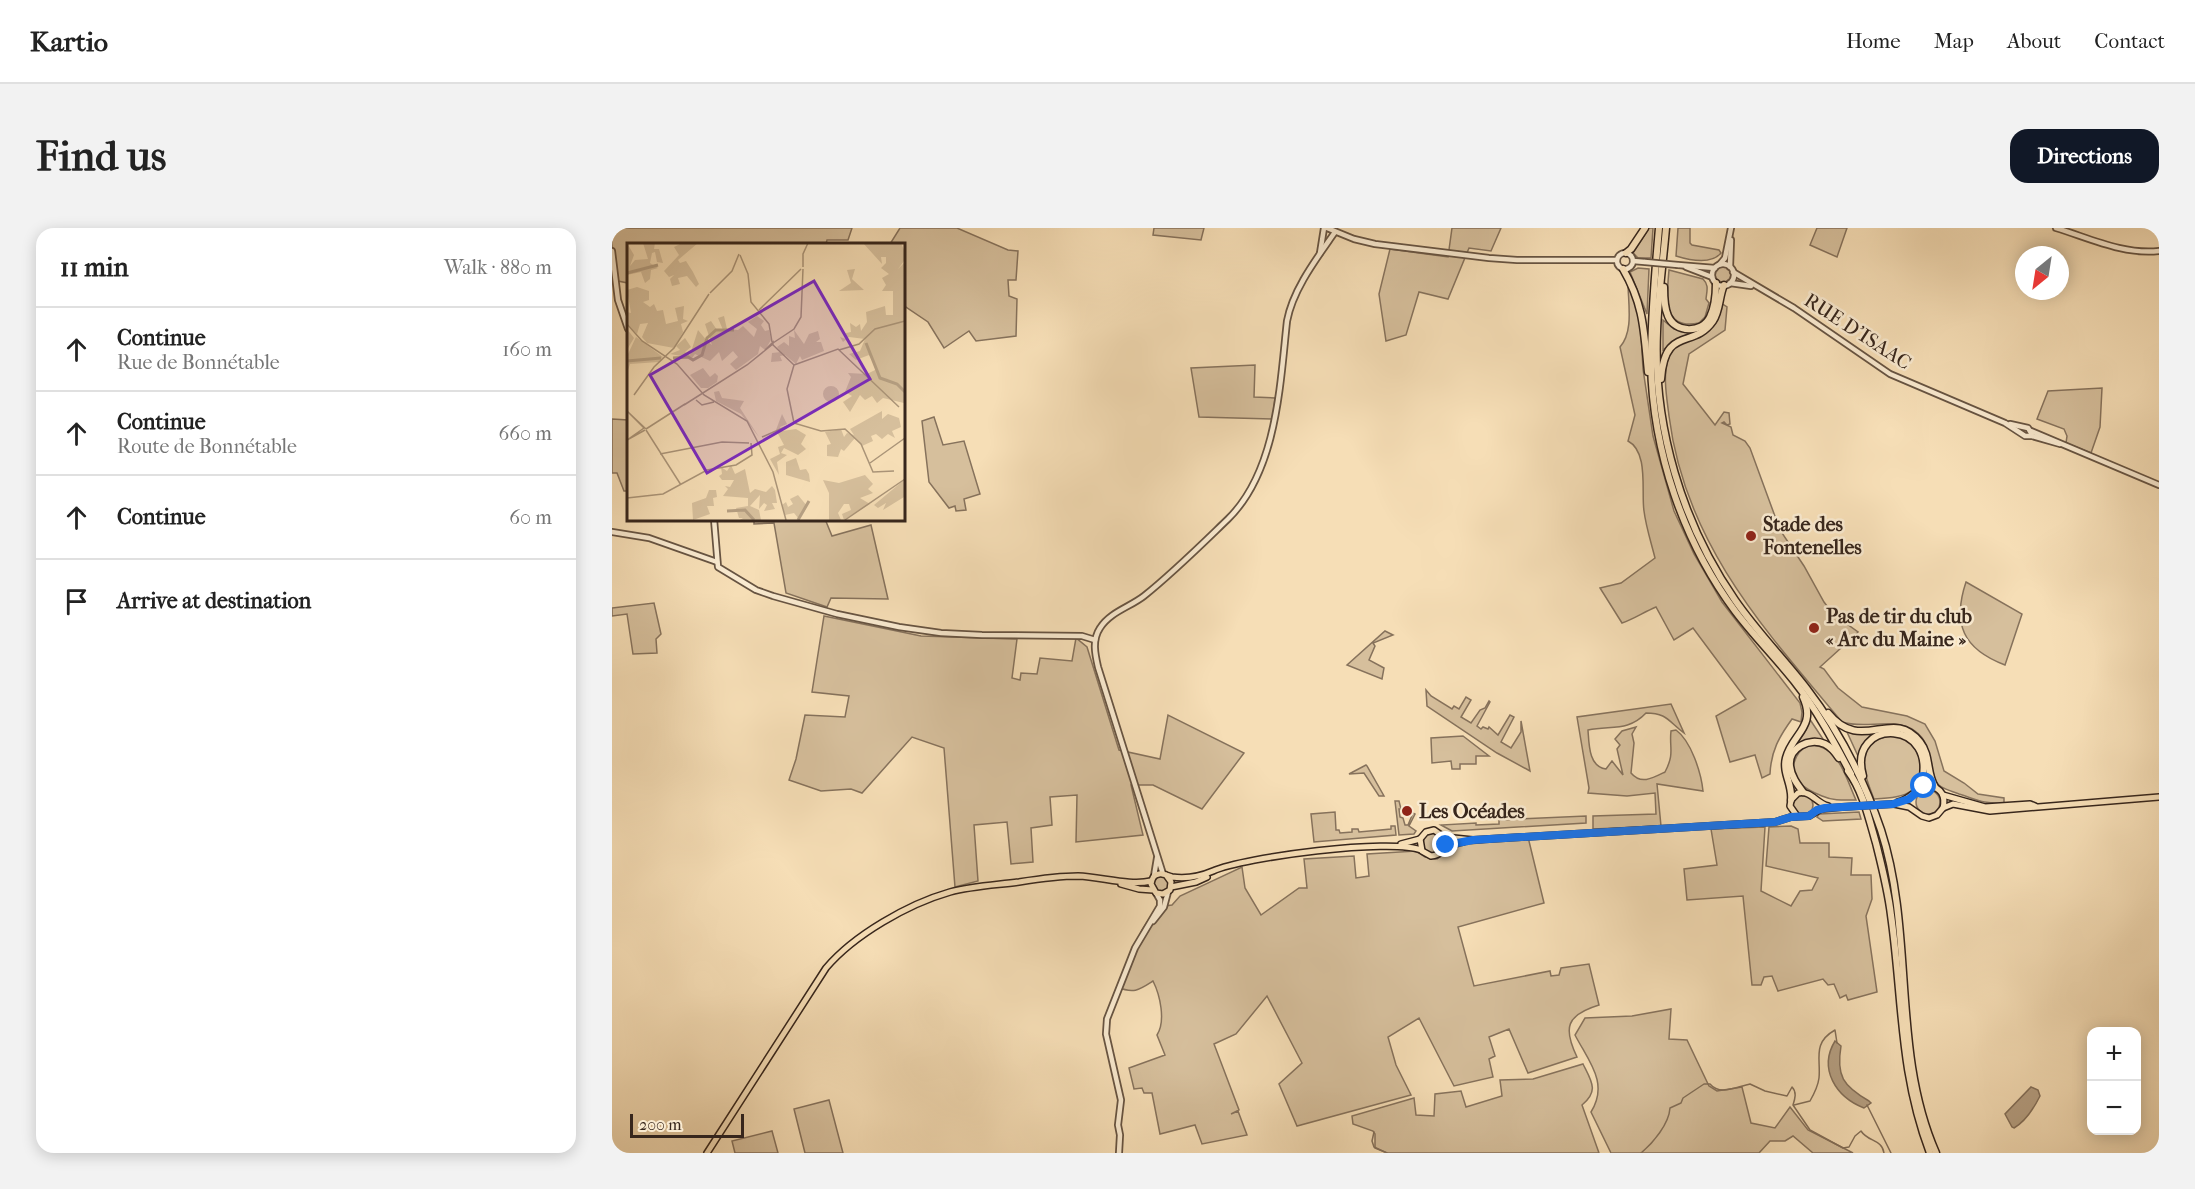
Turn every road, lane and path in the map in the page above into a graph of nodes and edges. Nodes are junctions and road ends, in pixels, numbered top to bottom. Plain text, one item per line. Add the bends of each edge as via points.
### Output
1 (1326, 228) edge
2 (1646, 228) edge
3 (1659, 228) edge
4 (1666, 228) edge
5 (2056, 228) edge
6 (1731, 229) edge
7 (1335, 231) junction
8 (612, 251) edge
9 (2159, 251) edge
10 (1320, 253) junction
11 (1626, 253) junction
12 (1617, 260) junction
13 (1632, 261) junction
14 (1678, 265) junction
15 (1717, 266) junction
16 (1663, 268) junction
17 (1623, 269) junction
18 (1732, 270) junction
19 (1714, 280) junction
20 (1727, 284) junction
21 (1762, 290) junction
22 (627, 326) edge
23 (1657, 397) junction
24 (2159, 485) edge
25 (714, 520) edge
26 (612, 532) edge
27 (717, 565) junction
28 (1095, 640) junction
29 (1795, 682) junction
30 (1808, 691) junction
31 (1851, 774) junction
32 (1935, 787) junction
33 (1920, 788) junction
34 (1803, 792) junction
35 (1914, 795) junction
36 (1943, 795) junction
37 (2159, 797) edge
38 (1815, 799) junction
39 (1870, 800) junction
40 (1791, 803) junction
41 (1893, 804) junction
42 (2035, 806) junction
43 (1842, 807) junction
44 (1943, 807) junction
45 (1914, 810) junction
46 (1813, 813) junction
47 (1797, 816) junction
48 (1771, 822) junction
49 (1444, 837) junction
50 (1420, 839) junction
51 (1473, 840) junction
52 (1394, 846) junction
53 (1444, 849) junction
54 (1421, 850) junction
55 (1157, 855) junction
56 (1243, 862) junction
57 (1165, 875) junction
58 (1093, 877) junction
59 (1152, 879) junction
60 (1169, 889) junction
61 (1154, 892) junction
62 (1148, 926) junction
63 (706, 1153) edge
64 (1119, 1153) edge
65 (1930, 1153) edge
66 (1936, 1153) edge

1 - 7 street
1 - 10 street
2 - 11 highway
3 - 23 highway via 1652,319
4 - 16 highway
5 - 9 street via 2118,248
6 - 15 street via 1725,258
6 - 18 street
7 - 10 street
7 - 12 street via 1375,244 1489,258
8 - 22 street via 618,300
10 - 28 street via 1292,304 1274,424 1248,494 1230,517 1156,586 1103,623
11 - 12 street
11 - 13 street
12 - 17 street
13 - 14 street, bridge
13 - 17 street
14 - 15 street, RUE D'ISAAC
14 - 19 street, RUE D'ISAAC
15 - 18 street, RUE D'ISAAC
15 - 19 street
16 - 19 highway via 1667,316 1683,329 1695,329 1707,322
16 - 23 highway via 1656,334
17 - 23 highway via 1638,300 1648,376
18 - 20 street via 1733,278
18 - 21 street, RUE D'ISAAC
19 - 20 street, RUE D'ISAAC
20 - 21 street, RUE D'ISAAC
20 - 23 highway via 1713,321 1666,354
21 - 24 street, RUE D'ISAAC via 1890,374
23 - 29 highway via 1659,437 1666,466 1700,555 1736,613
23 - 30 highway via 1674,470 1700,539 1736,601
25 - 27 street
26 - 27 street via 650,538
27 - 28 street via 773,596 899,627 941,633 1082,636
28 - 55 street via 1098,667
29 - 31 highway
29 - 40 highway via 1805,702 1807,719 1785,762 1792,788
30 - 32 highway via 1844,729 1865,732 1894,728 1914,736 1926,754
30 - 39 highway via 1841,741
31 - 34 highway via 1826,745 1806,743 1790,761 1792,775
31 - 65 highway via 1872,830 1887,889 1906,1065
32 - 33 main road
32 - 36 main road
33 - 35 main road
33 - 39 highway via 1924,765 1918,748 1901,734 1884,733 1870,741 1860,759
34 - 38 main road
34 - 40 main road
35 - 41 main road
35 - 45 main road
36 - 42 main road via 1985,807
36 - 44 main road
37 - 42 main road
38 - 43 main road
38 - 46 main road
39 - 66 highway via 1886,846 1895,895 1911,1065
40 - 47 main road
40 - 48 main road via 1784,816
41 - 43 main road, bridge
41 - 45 main road
42 - 44 main road via 1990,811 1957,804
43 - 46 main road
44 - 45 main road via 1929,818
46 - 47 main road via 1804,818
47 - 48 main road
48 - 51 main road
49 - 50 main road via 1432,830
49 - 51 main road
49 - 53 main road
50 - 52 main road
50 - 54 main road
51 - 53 main road
52 - 54 main road
52 - 56 main road
53 - 54 main road via 1434,856
55 - 57 street
55 - 59 street
56 - 57 main road via 1195,877
56 - 60 main road
57 - 59 main road
57 - 60 main road via 1170,879
58 - 59 main road via 1132,883
58 - 61 main road
58 - 63 main road via 1066,876 951,892 864,934 833,960 815,983
59 - 61 main road
60 - 61 main road via 1161,894
60 - 62 street via 1162,909
61 - 62 street via 1160,906
62 - 64 street via 1131,956 1106,1027 1121,1100

